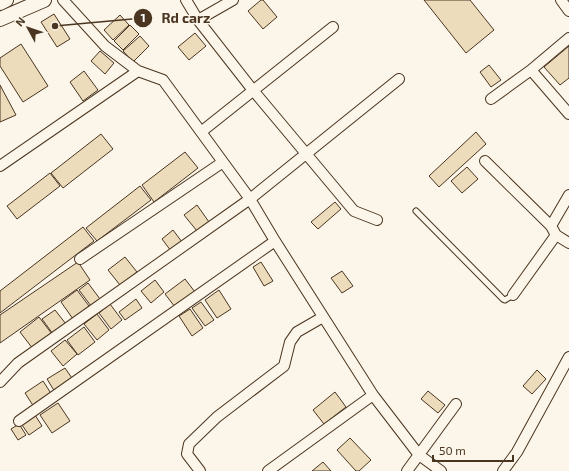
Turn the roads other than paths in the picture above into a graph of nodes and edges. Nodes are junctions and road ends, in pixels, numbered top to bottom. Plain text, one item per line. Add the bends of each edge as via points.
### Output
1 (6, 0) edge
2 (44, 0) edge
3 (63, 0) edge
4 (186, 0) edge
5 (233, 0) edge
6 (561, 0) edge
7 (0, 3) edge
8 (569, 11) edge
9 (0, 19) edge
10 (198, 20) junction
11 (333, 27) dead end
12 (569, 38) edge
13 (138, 70) junction
14 (531, 70) junction
15 (399, 79) dead end
16 (252, 89) junction
17 (491, 99) dead end
18 (569, 114) edge
19 (201, 132) junction
20 (306, 154) junction
21 (485, 161) dead end
22 (223, 162) junction
23 (0, 166) edge
24 (569, 195) edge
25 (250, 199) junction
26 (416, 211) dead end
27 (376, 220) dead end
28 (553, 231) junction
29 (275, 242) junction
30 (569, 243) edge
31 (80, 259) dead end
32 (513, 295) joint
33 (323, 317) junction
34 (569, 357) edge
35 (0, 382) edge
36 (373, 395) junction
37 (456, 404) dead end
38 (19, 421) dead end
39 (419, 455) junction
40 (274, 469) edge
41 (200, 471) edge
42 (407, 471) edge
43 (441, 471) edge
44 (503, 471) edge

1 - 7 main road
2 - 9 main road
3 - 13 street via 105,46
4 - 10 street
5 - 10 street
6 - 8 street
10 - 16 street
11 - 16 street
12 - 14 street
13 - 19 street via 163,80
13 - 23 street
14 - 17 street
14 - 18 street
15 - 20 street
16 - 19 street
16 - 20 street
19 - 22 street
20 - 25 street
20 - 27 street via 354,211
21 - 28 street
22 - 25 street
22 - 31 street
24 - 28 street
25 - 29 street
25 - 35 street via 18,363
26 - 32 lane via 503,299
28 - 30 street
28 - 32 street
29 - 33 street
29 - 38 street
33 - 36 street
33 - 41 street via 298,332 290,342 284,366 217,417 189,444 187,454
34 - 44 street via 517,452
36 - 39 street
36 - 40 street
37 - 39 street
39 - 42 street
39 - 43 street

